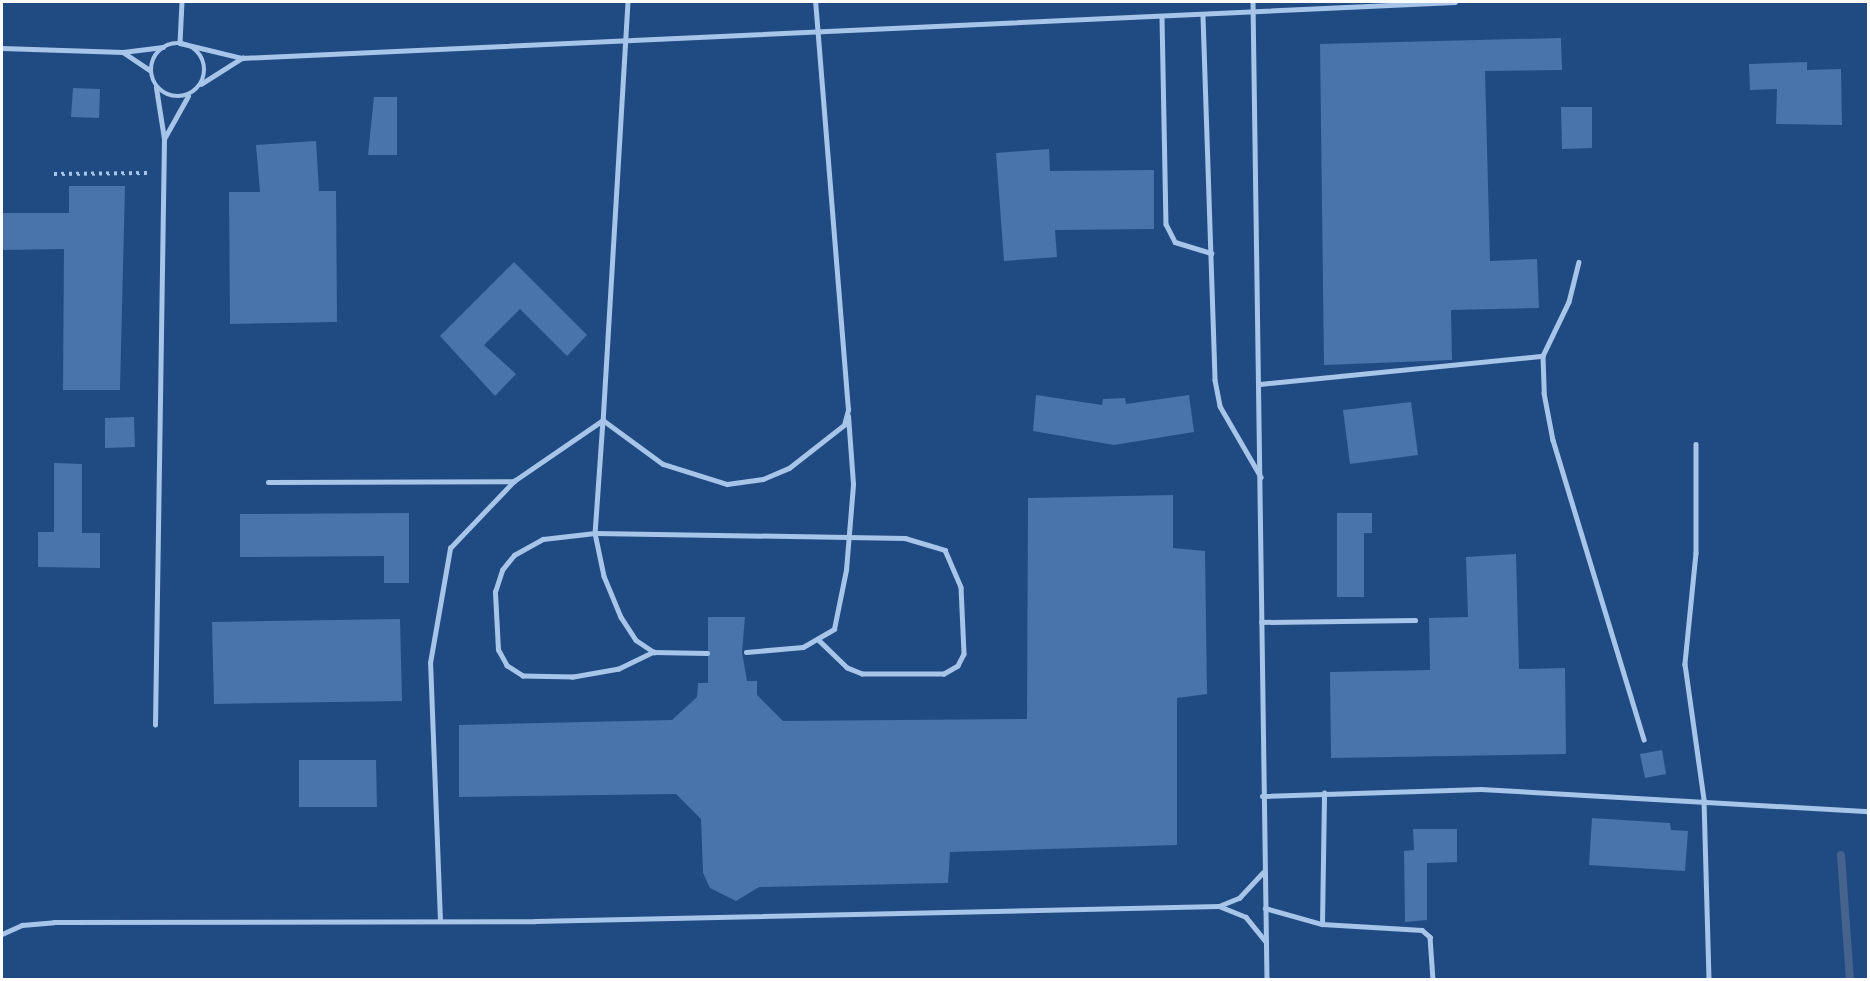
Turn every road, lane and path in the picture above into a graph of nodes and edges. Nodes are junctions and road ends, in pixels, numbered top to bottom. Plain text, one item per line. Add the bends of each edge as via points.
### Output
1 (182, 2) edge
2 (628, 2) edge
3 (815, 2) edge
4 (1455, 2) edge
5 (1253, 4) edge
6 (1203, 16) junction
7 (1162, 17) junction
8 (818, 31) junction
9 (625, 40) junction
10 (180, 43) junction
11 (163, 47) junction
12 (2, 48) edge
13 (123, 52) junction
14 (242, 58) junction
15 (150, 70) junction
16 (201, 84) junction
17 (156, 88) junction
18 (188, 95) junction
19 (164, 139) junction
20 (162, 173) junction
21 (54, 174) dead end
22 (1211, 252) junction
23 (1579, 262) dead end
24 (1543, 356) junction
25 (1260, 384) junction
26 (848, 410) junction
27 (603, 420) junction
28 (1696, 444) dead end
29 (1262, 479) junction
30 (514, 481) junction
31 (268, 482) dead end
32 (595, 532) junction
33 (849, 535) junction
34 (1415, 620) dead end
35 (1261, 621) junction
36 (819, 641) junction
37 (654, 652) junction
38 (746, 652) dead end
39 (707, 653) dead end
40 (155, 725) dead end
41 (1644, 739) dead end
42 (1324, 793) junction
43 (1262, 796) junction
44 (1704, 800) junction
45 (1869, 812) edge
46 (1264, 869) junction
47 (1220, 906) junction
48 (1265, 908) junction
49 (440, 921) junction
50 (1322, 924) junction
51 (2, 934) edge
52 (1266, 942) junction
53 (1267, 980) edge
54 (1433, 980) edge
55 (1709, 980) edge

1 - 10 lane
2 - 9 lane
3 - 8 lane
4 - 5 lane
5 - 6 lane
5 - 25 lane
6 - 7 lane
6 - 22 lane
7 - 8 lane
7 - 22 lane via 1166,224 1175,242
8 - 9 lane
8 - 26 lane
9 - 14 lane
9 - 27 lane
10 - 11 lane
10 - 14 lane
10 - 16 lane via 202,58
11 - 13 lane
11 - 15 lane
12 - 13 lane
13 - 15 lane
14 - 16 lane
15 - 17 lane
16 - 18 lane
17 - 18 lane via 171,97
17 - 19 lane
18 - 19 lane
19 - 20 lane
20 - 21 path
20 - 40 lane
22 - 29 lane via 1220,406
23 - 24 lane via 1569,302
24 - 25 lane
24 - 41 lane via 1553,440
25 - 29 lane
26 - 27 lane via 844,425 789,468 763,479 727,484 663,464
26 - 33 lane via 853,484
27 - 30 lane
27 - 32 lane
28 - 44 lane via 1696,553 1685,664
29 - 35 lane
30 - 31 lane
30 - 49 lane via 458,538 442,573 430,663
32 - 33 lane
32 - 37 lane via 604,576 621,617 636,640
32 - 37 lane via 543,539 508,563 495,592 498,650 507,666 523,676 573,677 619,669
33 - 36 lane via 840,612 834,629
33 - 36 lane via 905,538 945,550 961,588 964,654 958,666 944,674 862,674 847,668
34 - 35 lane
35 - 43 lane
36 - 38 lane
37 - 39 lane
42 - 43 lane
42 - 44 lane via 1481,789
42 - 50 lane
43 - 46 lane
44 - 45 lane
44 - 55 lane
46 - 47 lane via 1239,898
46 - 48 lane
47 - 49 lane
47 - 52 lane via 1246,917
48 - 50 lane
48 - 52 lane
49 - 51 lane via 54,922 22,925
50 - 54 lane via 1427,932
52 - 53 lane

